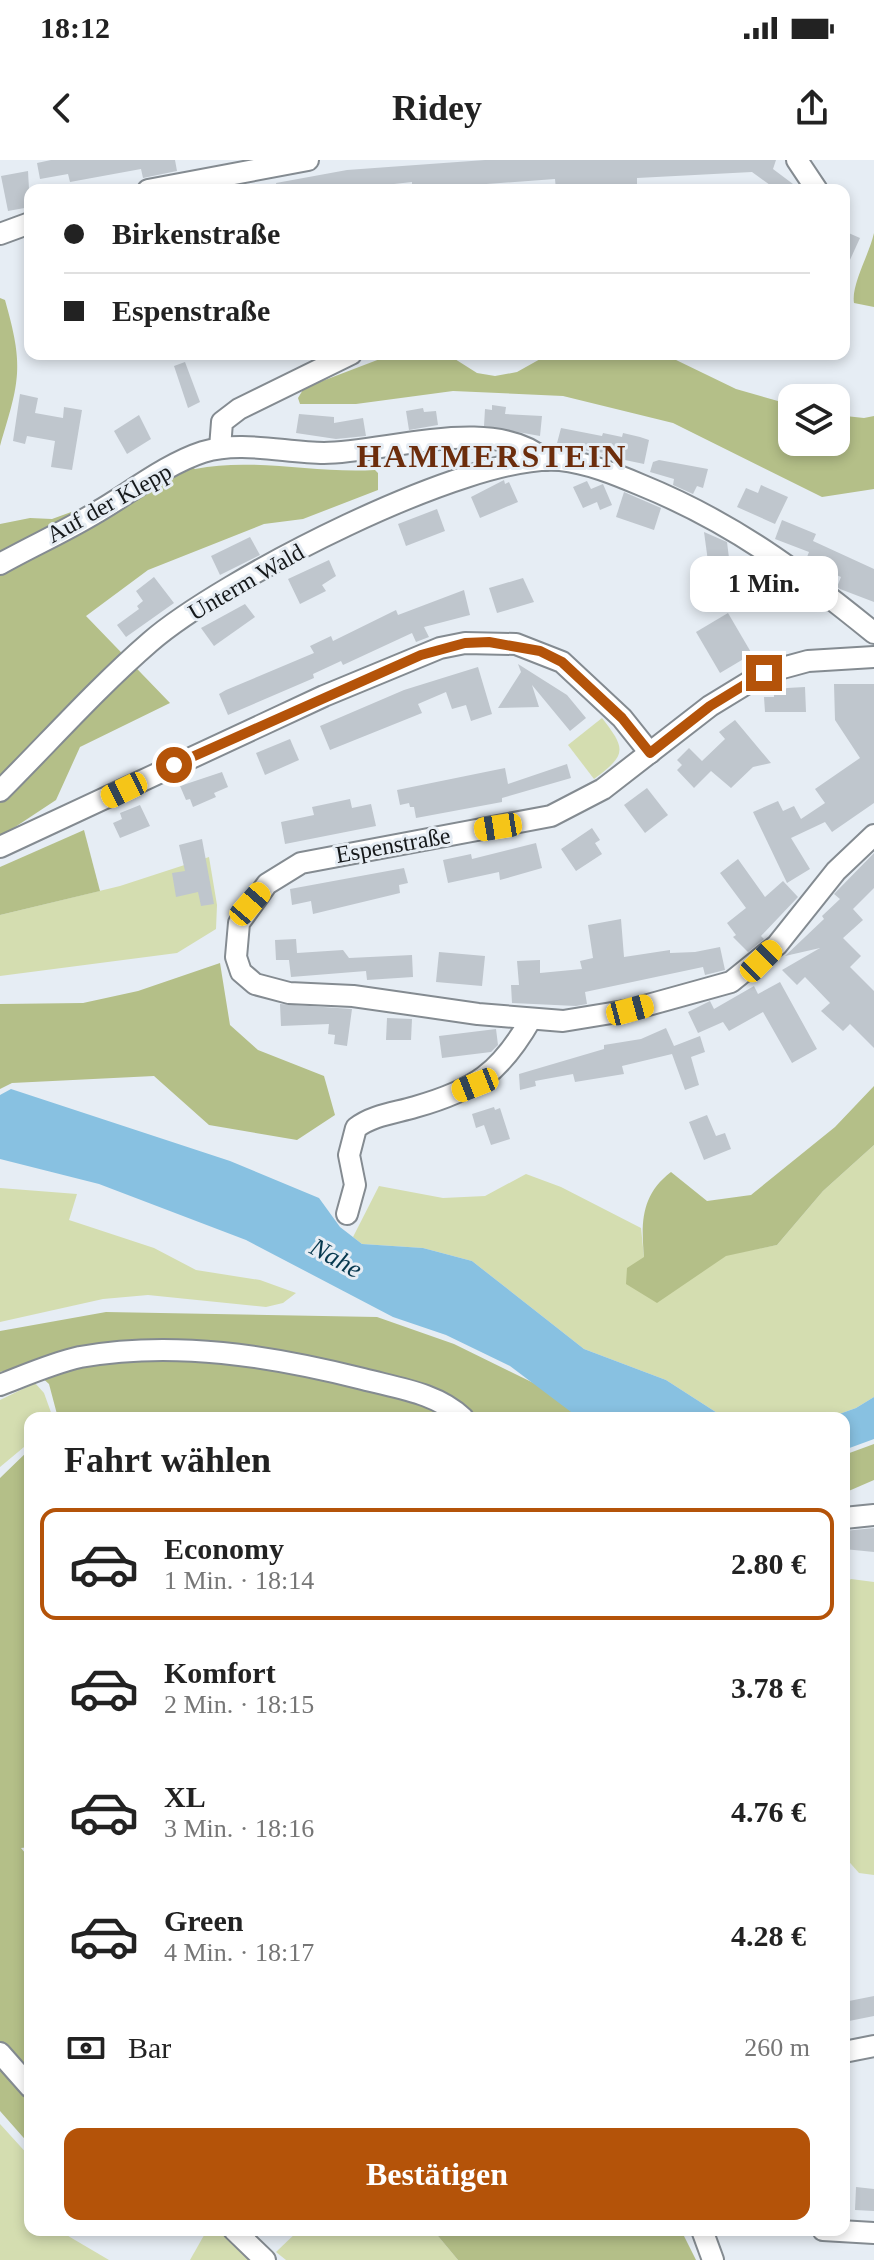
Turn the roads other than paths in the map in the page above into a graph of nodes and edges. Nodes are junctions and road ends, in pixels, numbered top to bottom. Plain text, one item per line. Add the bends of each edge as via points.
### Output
1 (308, 160) edge
2 (797, 160) edge
3 (180, 184) edge
4 (813, 184) edge
5 (24, 225) edge
6 (0, 234) edge
7 (339, 360) edge
8 (220, 448) junction
9 (545, 460) junction
10 (0, 564) edge
11 (874, 633) edge
12 (874, 657) edge
13 (650, 753) junction
14 (0, 791) edge
15 (874, 835) edge
16 (0, 847) edge
17 (531, 1019) junction
18 (347, 1214) dead end
19 (0, 1385) edge
20 (453, 1412) edge
21 (874, 1515) edge
22 (850, 1517) edge
23 (874, 2046) edge
24 (850, 2051) edge
25 (0, 2053) edge
26 (24, 2080) edge
27 (850, 2232) edge
28 (874, 2233) edge
29 (240, 2236) edge
30 (704, 2236) edge
31 (265, 2260) edge
32 (713, 2260) edge

1 - 3 street
2 - 4 street
5 - 6 street
7 - 8 street via 239,409 222,422
8 - 9 street via 329,453 462,438 526,448
8 - 10 street, Auf der Klepp via 192,456
9 - 11 street via 597,468 718,519
9 - 14 street, Unterm Wald via 434,488 273,562 191,611 151,641
12 - 13 street, Espenstraße via 808,661 764,673 710,706
13 - 16 street via 622,718 562,662 516,644 465,643 440,648 324,696
13 - 17 street, Espenstraße via 603,789 551,816 301,863 267,884 239,923 236,957 241,972 268,990
15 - 17 street via 836,871 777,945 731,982 596,1018
17 - 18 street via 513,1050 488,1077 356,1128 349,1155 355,1185
19 - 20 street via 77,1358 116,1352 240,1354 296,1362 426,1396
21 - 22 street
23 - 24 street
25 - 26 street
27 - 28 street
29 - 31 street
30 - 32 street

